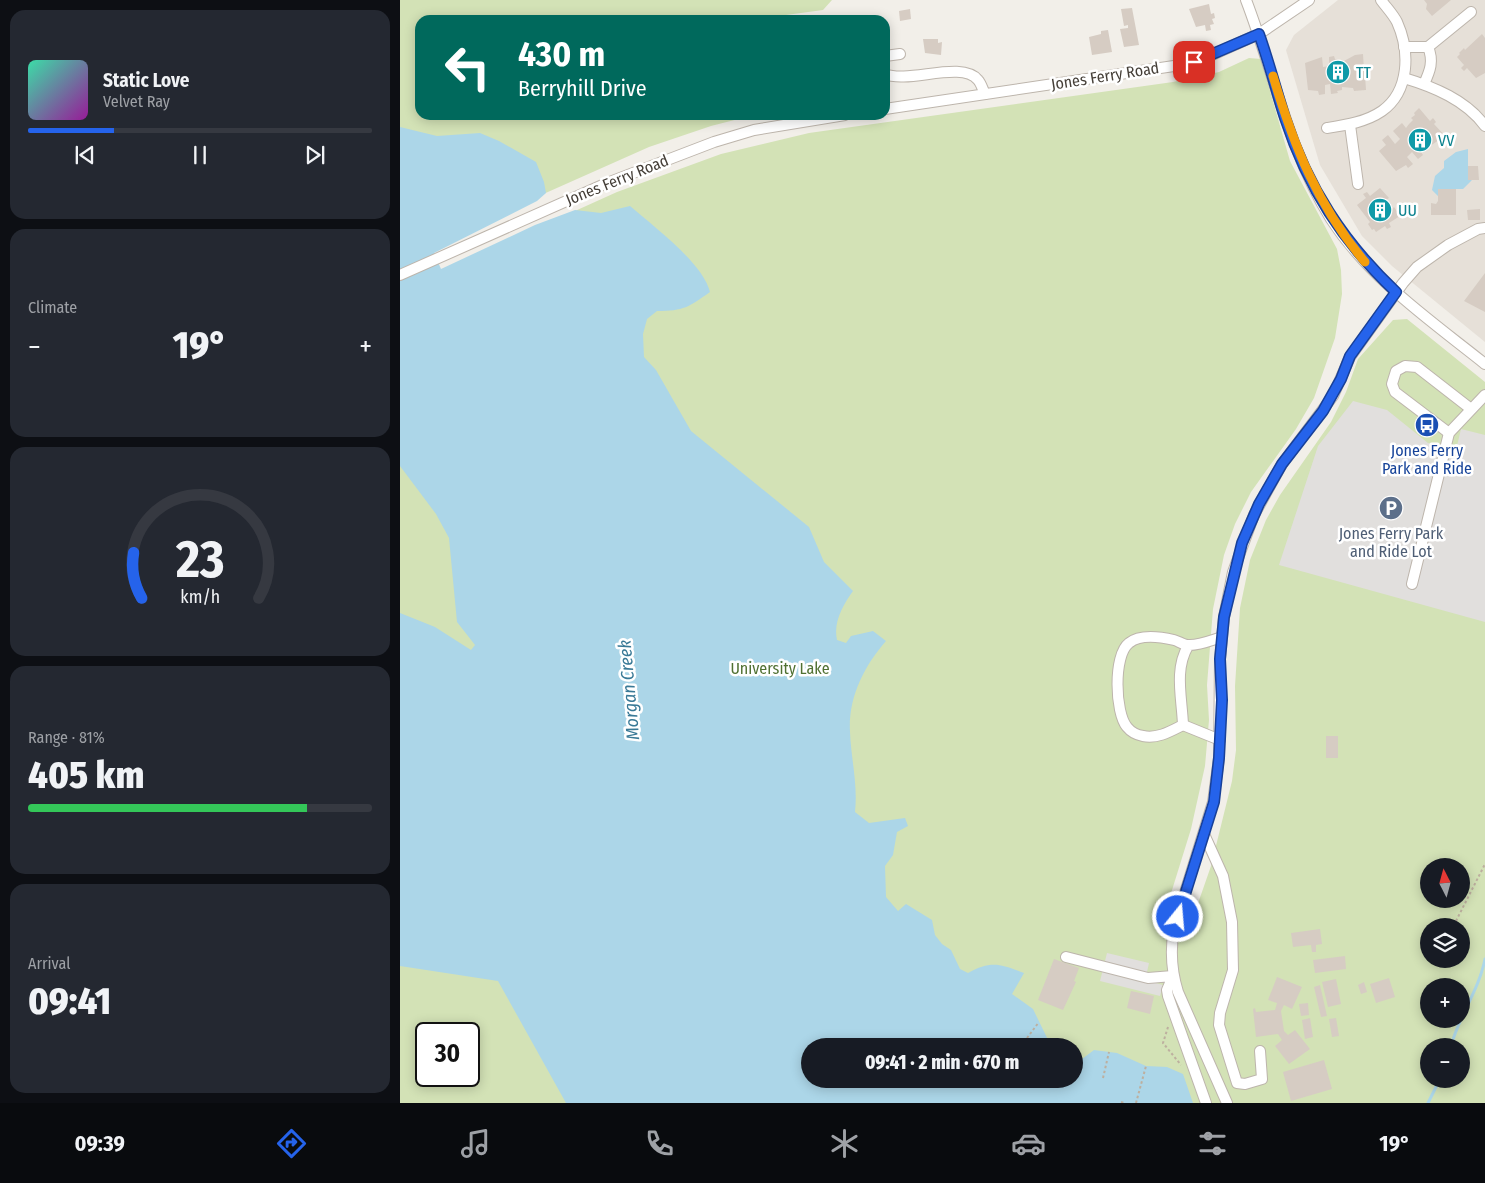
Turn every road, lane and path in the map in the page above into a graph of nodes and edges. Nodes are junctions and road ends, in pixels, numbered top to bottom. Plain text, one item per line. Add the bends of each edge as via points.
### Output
1 (1246, 0) edge
2 (1309, 0) edge
3 (1381, 0) edge
4 (1472, 12) dead end
5 (1259, 34) junction
6 (1404, 47) junction
7 (1428, 47) junction
8 (900, 54) dead end
9 (890, 55) edge
10 (890, 76) edge
11 (1404, 78) junction
12 (1424, 84) junction
13 (985, 94) junction
14 (890, 108) edge
15 (815, 120) edge
16 (1350, 125) junction
17 (1485, 126) edge
18 (1327, 128) dead end
19 (1358, 184) dead end
20 (1485, 228) edge
21 (400, 275) edge
22 (1396, 292) junction
23 (1485, 364) edge
24 (1485, 395) edge
25 (1472, 409) junction
26 (1449, 433) junction
27 (1412, 584) dead end
28 (1222, 637) junction
29 (1188, 646) junction
30 (1183, 724) junction
31 (1220, 740) junction
32 (1204, 834) junction
33 (1485, 864) edge
34 (1458, 918) edge
35 (1066, 957) dead end
36 (1173, 976) junction
37 (1039, 1022) dead end
38 (1027, 1038) edge
39 (1260, 1051) dead end
40 (1109, 1052) dead end
41 (1146, 1066) dead end
42 (1103, 1078) dead end
43 (1121, 1102) edge
44 (1125, 1103) edge
45 (1136, 1103) edge
46 (1206, 1103) edge
47 (1227, 1103) edge

1 - 5 street
2 - 5 street, Jones Ferry Road
3 - 6 street via 1396,21
4 - 7 street
5 - 13 street, Jones Ferry Road via 1194,62
5 - 22 street via 1286,120 1317,193 1347,241
6 - 7 street
6 - 11 street
7 - 12 street via 1432,68
8 - 9 street
10 - 13 street via 969,74 978,79
11 - 12 street
11 - 16 street via 1400,92 1383,111
12 - 17 street via 1458,102
13 - 14 street, Jones Ferry Road
15 - 21 street, Jones Ferry Road via 754,130 714,142 607,182
16 - 18 street
16 - 19 street
20 - 22 street via 1448,245 1417,266
22 - 23 street
22 - 28 street via 1350,356 1323,411 1299,439 1264,493 1233,572
24 - 25 street
25 - 26 street
25 - 26 street via 1417,367 1405,366 1396,371 1392,384 1395,392
26 - 27 street
28 - 29 street
28 - 31 street
29 - 30 street via 1181,657
29 - 30 street via 1172,640 1141,638 1129,642 1118,666 1121,712 1126,726 1144,736 1159,736
30 - 31 street
31 - 32 street via 1214,802
32 - 36 street via 1174,928 1171,945
32 - 39 street via 1223,876 1232,922 1233,970 1219,1025 1237,1083 1262,1079
33 - 34 path
35 - 36 street via 1148,978
36 - 46 street via 1168,996
36 - 47 street
37 - 38 path
40 - 42 path
41 - 45 path
43 - 44 path

